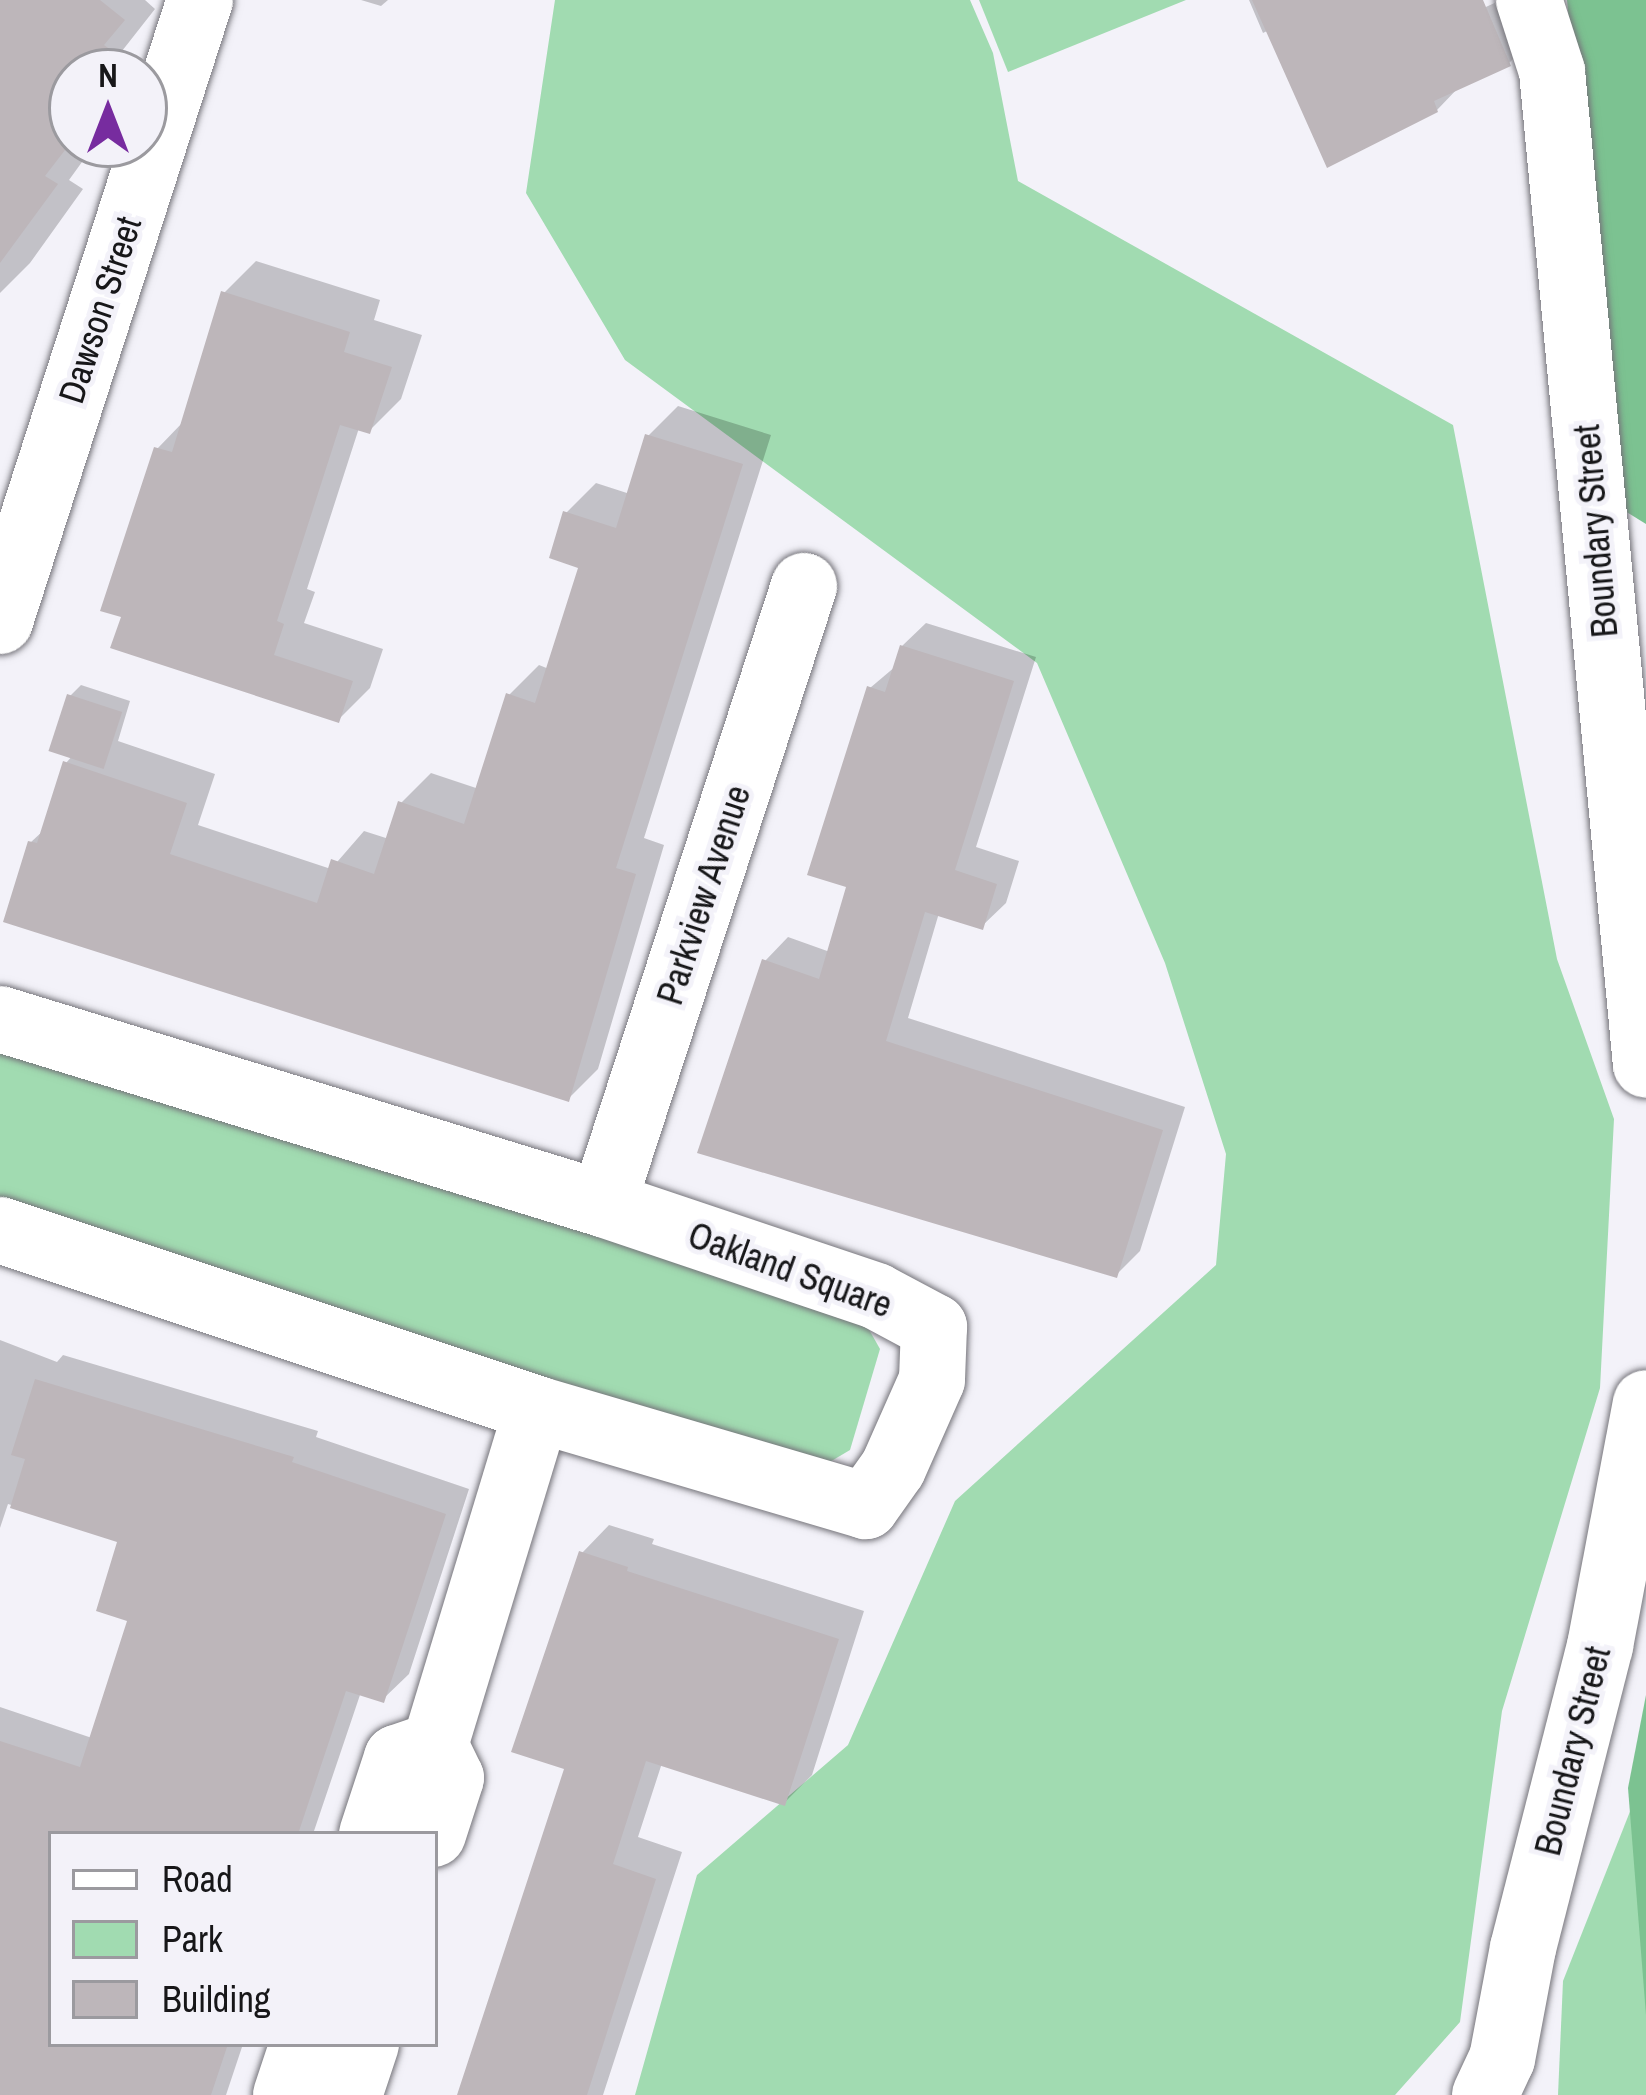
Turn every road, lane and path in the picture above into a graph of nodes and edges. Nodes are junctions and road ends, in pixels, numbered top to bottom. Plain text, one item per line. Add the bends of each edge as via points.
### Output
1 (200, 0) edge
2 (1529, 0) edge
3 (11, 546) edge
4 (804, 586) dead end
5 (0, 621) edge
6 (0, 1019) edge
7 (1646, 1065) edge
8 (603, 1204) junction
9 (0, 1230) edge
10 (1646, 1402) edge
11 (537, 1409) junction
12 (435, 1745) junction
13 (373, 1831) edge
14 (434, 1831) edge
15 (302, 2047) edge
16 (365, 2047) edge
17 (286, 2095) edge
18 (350, 2095) edge
19 (1485, 2095) edge

1 - 3 street, Dawson Street
2 - 7 street, Boundary Street via 1552,71
3 - 5 street, Dawson Street
4 - 8 street, Parkview Avenue
6 - 8 street, Oakland Square
8 - 11 street, Oakland Square via 895,1306 934,1327 932,1380 893,1468 866,1506
9 - 11 street, Oakland Square
10 - 19 street, Boundary Street via 1605,1625 1502,2059
11 - 12 street
12 - 13 street via 397,1758
12 - 14 street via 451,1778
15 - 17 street
16 - 18 street

